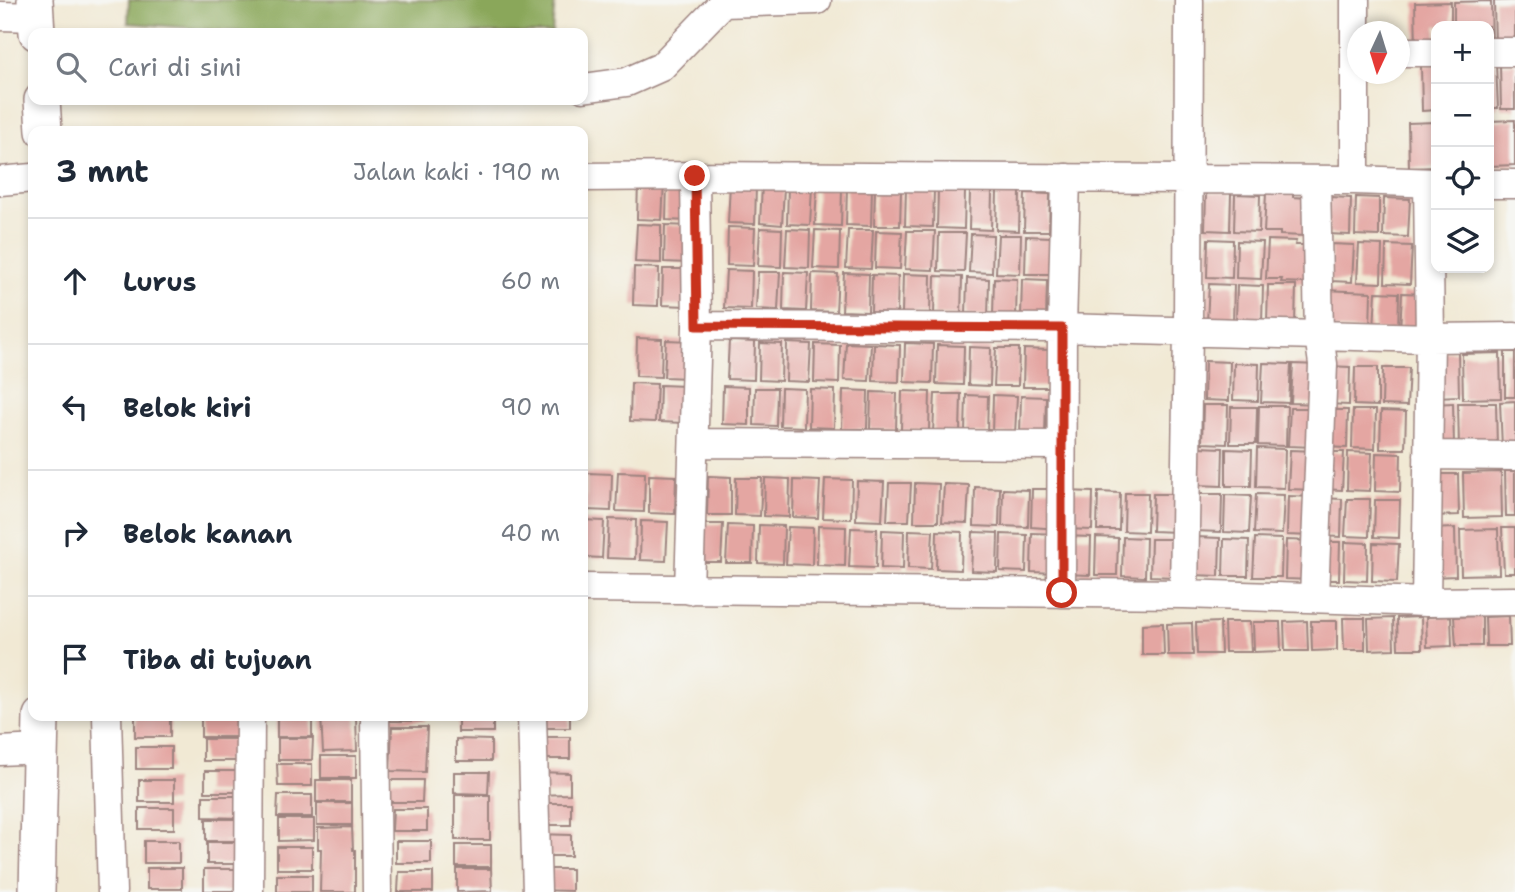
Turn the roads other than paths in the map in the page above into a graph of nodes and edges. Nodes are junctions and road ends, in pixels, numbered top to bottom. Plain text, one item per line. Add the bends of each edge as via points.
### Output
1 (817, 0) edge
2 (1189, 0) edge
3 (1355, 0) edge
4 (723, 1) edge
5 (0, 16) edge
6 (36, 17) edge
7 (1355, 21) edge
8 (1410, 52) edge
9 (1431, 52) edge
10 (1494, 52) edge
11 (1515, 52) edge
12 (1356, 84) edge
13 (588, 87) edge
14 (42, 105) edge
15 (44, 126) edge
16 (695, 176) junction
17 (588, 177) edge
18 (28, 178) edge
19 (1066, 178) junction
20 (1188, 179) junction
21 (1316, 180) junction
22 (1355, 180) junction
23 (0, 181) edge
24 (1431, 183) edge
25 (1494, 184) edge
26 (1515, 184) edge
27 (1432, 210) edge
28 (697, 326) junction
29 (1062, 328) junction
30 (1188, 331) junction
31 (1319, 335) junction
32 (1515, 337) edge
33 (1430, 338) junction
34 (694, 443) junction
35 (1061, 445) junction
36 (1428, 455) junction
37 (1515, 456) edge
38 (588, 588) edge
39 (689, 590) junction
40 (1062, 593) junction
41 (1184, 594) junction
42 (1314, 598) junction
43 (1515, 601) edge
44 (1426, 602) junction
45 (107, 721) edge
46 (250, 721) edge
47 (375, 721) edge
48 (532, 721) edge
49 (40, 732) edge
50 (0, 751) edge
51 (37, 892) edge
52 (113, 892) edge
53 (249, 892) edge
54 (377, 892) edge
55 (537, 892) edge

1 - 4 street
2 - 20 street
3 - 7 street
4 - 13 street via 661,67 627,82
5 - 6 street
8 - 9 street
10 - 11 street
12 - 22 street
14 - 15 street
16 - 17 street
16 - 19 street
16 - 28 street
18 - 23 street
19 - 20 street
19 - 29 street
20 - 21 street
20 - 30 street
21 - 22 street
21 - 31 street
22 - 24 street
25 - 26 street
27 - 33 street
28 - 29 street
28 - 34 street
29 - 30 street
29 - 35 street
30 - 31 street
30 - 41 street
31 - 33 street
31 - 42 street via 1323,364
32 - 33 street
33 - 36 street
34 - 35 street
34 - 39 street
35 - 40 street
36 - 37 street
36 - 44 street
38 - 39 street
39 - 40 street
40 - 41 street
41 - 42 street
42 - 44 street
43 - 44 street
45 - 52 street
46 - 53 street
47 - 54 street
48 - 55 street
49 - 50 street
49 - 51 street

